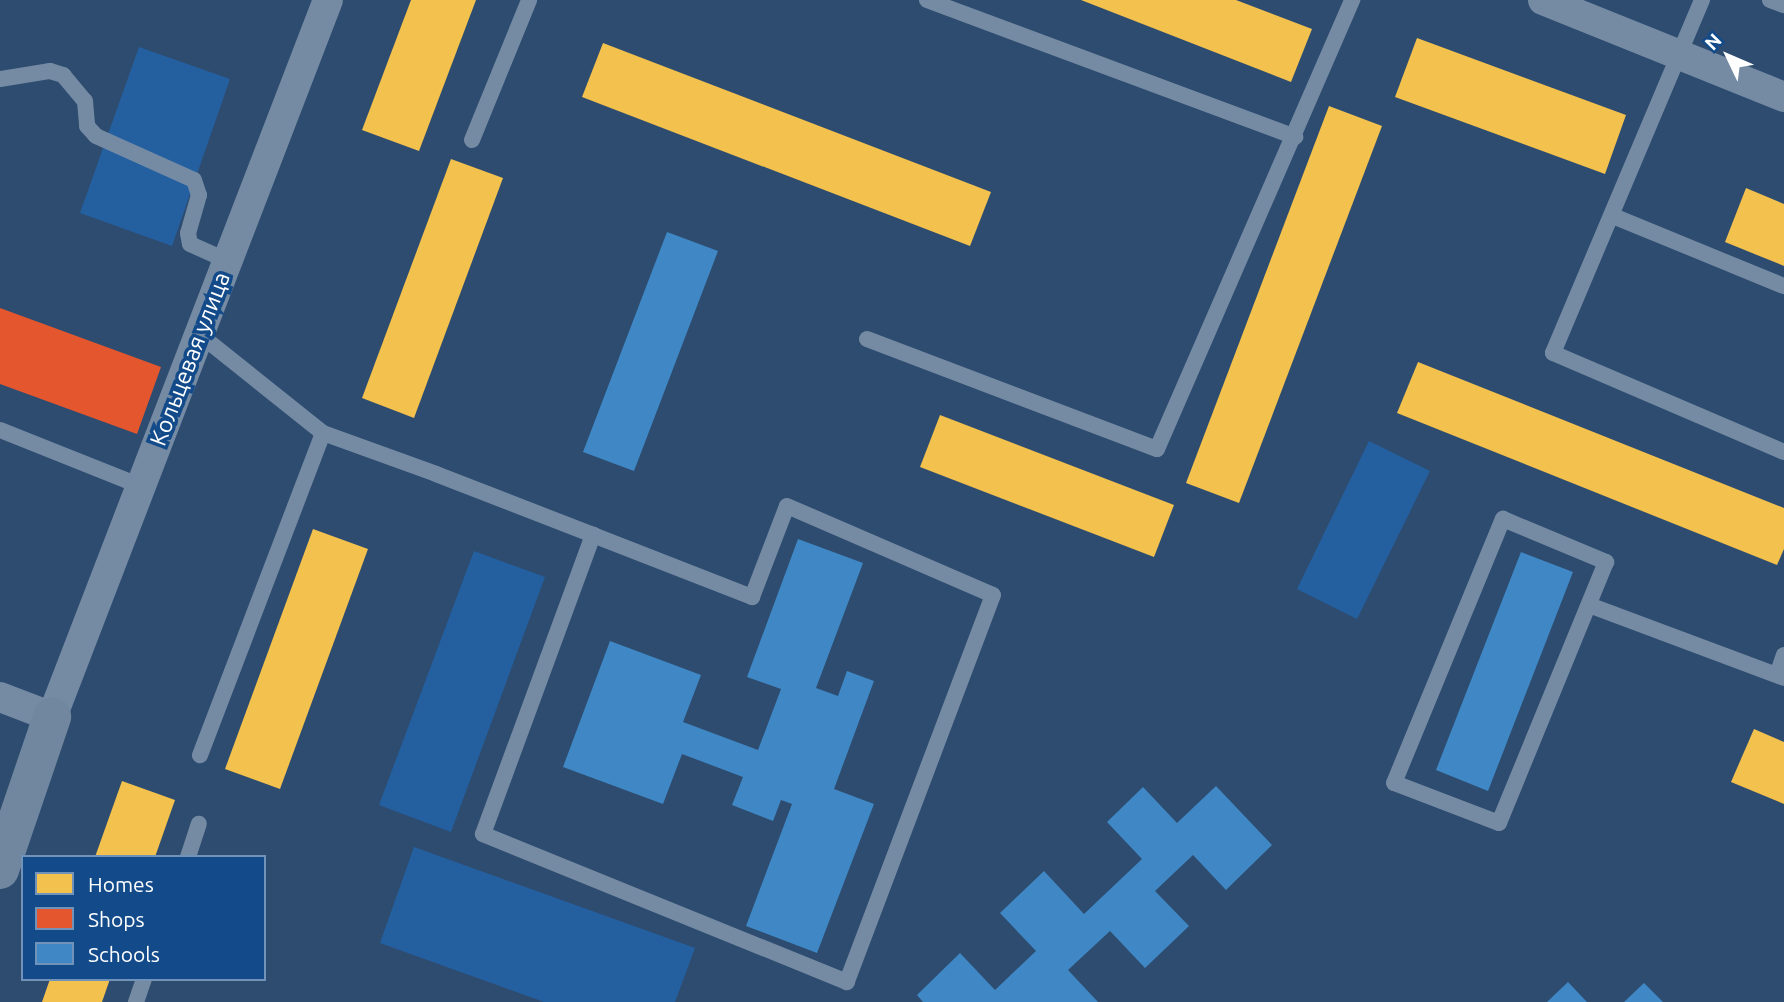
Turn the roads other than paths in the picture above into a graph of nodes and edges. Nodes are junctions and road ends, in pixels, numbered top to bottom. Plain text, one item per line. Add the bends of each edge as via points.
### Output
1 (328, 0) edge
2 (529, 0) edge
3 (927, 0) edge
4 (1352, 0) edge
5 (1543, 0) edge
6 (1702, 0) edge
7 (1770, 0) edge
8 (1784, 5) edge
9 (1683, 53) junction
10 (0, 79) edge
11 (1784, 97) edge
12 (1295, 136) junction
13 (472, 141) dead end
14 (1613, 216) junction
15 (228, 261) junction
16 (1784, 286) edge
17 (199, 334) junction
18 (867, 339) dead end
19 (0, 430) edge
20 (323, 433) junction
21 (1784, 452) edge
22 (141, 486) junction
23 (593, 535) junction
24 (1589, 605) junction
25 (1784, 655) edge
26 (1780, 676) edge
27 (0, 697) edge
28 (52, 717) junction
29 (200, 755) dead end
30 (0, 792) edge
31 (199, 824) dead end
32 (189, 855) edge
33 (0, 870) edge
34 (143, 981) edge
35 (136, 1002) edge

1 - 15 street, Кольцевая улица
2 - 13 lane
3 - 12 lane
4 - 12 lane
5 - 9 street
6 - 9 lane
7 - 8 lane
9 - 11 street
9 - 14 lane
10 - 15 lane via 50,71 63,75 85,101 87,125 96,136 194,180 199,195 188,233 190,244
12 - 18 lane via 1157,449
14 - 16 lane
14 - 21 lane via 1553,352
15 - 17 street, Кольцевая улица
17 - 20 lane
17 - 22 street, Кольцевая улица
19 - 22 lane
20 - 23 lane
20 - 29 lane
22 - 28 street, Кольцевая улица
23 - 23 lane via 752,597 787,506 993,595 847,982 483,834
24 - 24 lane via 1499,823 1394,783 1503,519 1606,562
24 - 26 lane
25 - 26 lane
27 - 28 street
28 - 30 street, Кольцевая улица
28 - 33 street, Кольцевая улица
31 - 32 lane
34 - 35 lane

